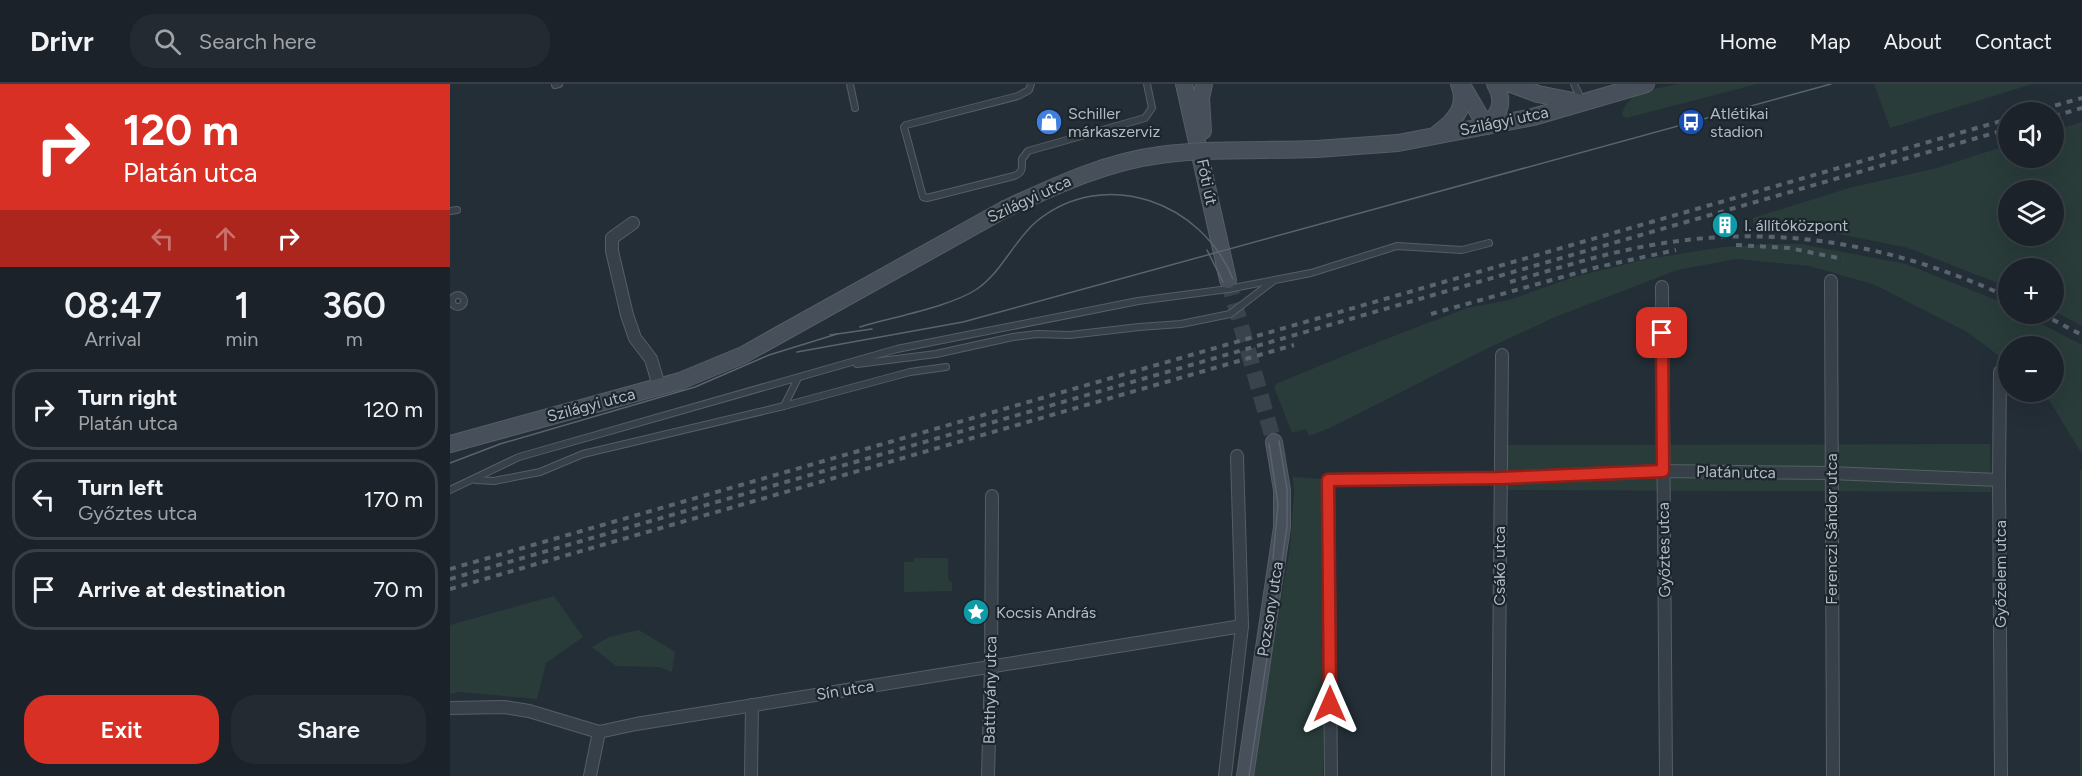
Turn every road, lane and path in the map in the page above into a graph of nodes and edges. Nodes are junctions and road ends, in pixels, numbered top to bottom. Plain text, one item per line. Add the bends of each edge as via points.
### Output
1 (850, 84) edge
2 (1031, 84) edge
3 (1147, 84) edge
4 (1184, 84) edge
5 (1204, 84) edge
6 (1460, 84) edge
7 (1495, 84) edge
8 (1511, 84) edge
9 (1574, 84) edge
10 (1646, 84) edge
11 (1582, 102) junction
12 (855, 108) dead end
13 (1486, 126) junction
14 (1434, 135) junction
15 (1204, 170) junction
16 (633, 223) dead end
17 (1489, 243) dead end
18 (1228, 280) tunnel mouth
19 (1276, 280) junction
20 (1831, 281) dead end
21 (1662, 287) dead end
22 (1502, 355) dead end
23 (838, 366) junction
24 (946, 367) dead end
25 (798, 378) junction
26 (658, 386) junction
27 (2000, 402) edge
28 (784, 406) junction
29 (1275, 442) tunnel mouth
30 (450, 444) edge
31 (1237, 456) dead end
32 (1663, 471) junction
33 (1830, 473) junction
34 (1500, 478) junction
35 (475, 480) junction
36 (1999, 480) junction
37 (450, 490) edge
38 (992, 496) dead end
39 (1242, 626) junction
40 (991, 667) junction
41 (752, 705) junction
42 (450, 708) edge
43 (599, 732) junction
44 (590, 776) edge
45 (751, 776) edge
46 (988, 776) edge
47 (1225, 776) edge
48 (1245, 776) edge
49 (1330, 776) edge
50 (1498, 776) edge
51 (1666, 776) edge
52 (1833, 776) edge
53 (2001, 776) edge

1 - 12 lane
2 - 3 lane via 1029,90 1018,96 906,125 923,197 1020,174 1022,159 1028,151 1145,118 1152,108
4 - 15 street, Fóti út
5 - 15 street
6 - 13 street
6 - 14 street via 1459,112 1451,124
7 - 13 street via 1500,111
8 - 11 street via 1538,94
9 - 11 lane
10 - 11 street, Szilágyi utca
11 - 13 street, Szilágyi utca
13 - 14 street, Szilágyi utca
14 - 26 street, Szilágyi utca, bridge via 1368,147 1159,155 1084,174 1005,208 743,355
15 - 18 street, Fóti út
16 - 26 street via 612,238 612,251 627,315 635,338 651,359
17 - 19 lane via 1462,250 1397,246
19 - 23 lane via 1029,322 897,349
19 - 23 lane via 1230,314 1181,324 1029,335 936,354
20 - 33 street, Ferenczi Sándor utca
21 - 32 street, Győztes utca
22 - 34 street, Csákó utca
23 - 25 lane
24 - 28 lane via 910,372
25 - 28 lane
25 - 35 lane via 519,458
26 - 30 street, Szilágyi utca
27 - 36 street, Győzelem utca
28 - 35 lane via 583,454 540,472 494,481
29 - 48 street, Pozsony utca via 1282,490 1282,527
31 - 39 street, Pozsony utca
32 - 33 street, Platán utca
32 - 34 street, Platán utca
32 - 51 street, Győztes utca
33 - 36 street, Platán utca
33 - 52 street, Ferenczi Sándor utca
34 - 49 street, Platán utca via 1328,480
34 - 50 street, Csákó utca
35 - 37 lane
36 - 53 street, Győzelem utca
38 - 40 street, Batthyány utca
39 - 40 street, Sín utca
39 - 47 street, Pozsony utca
40 - 41 street, Sín utca
40 - 46 street, Batthyány utca
41 - 43 street, Sín utca
41 - 45 street
42 - 43 street, Sín utca via 504,707 529,711
43 - 44 street

